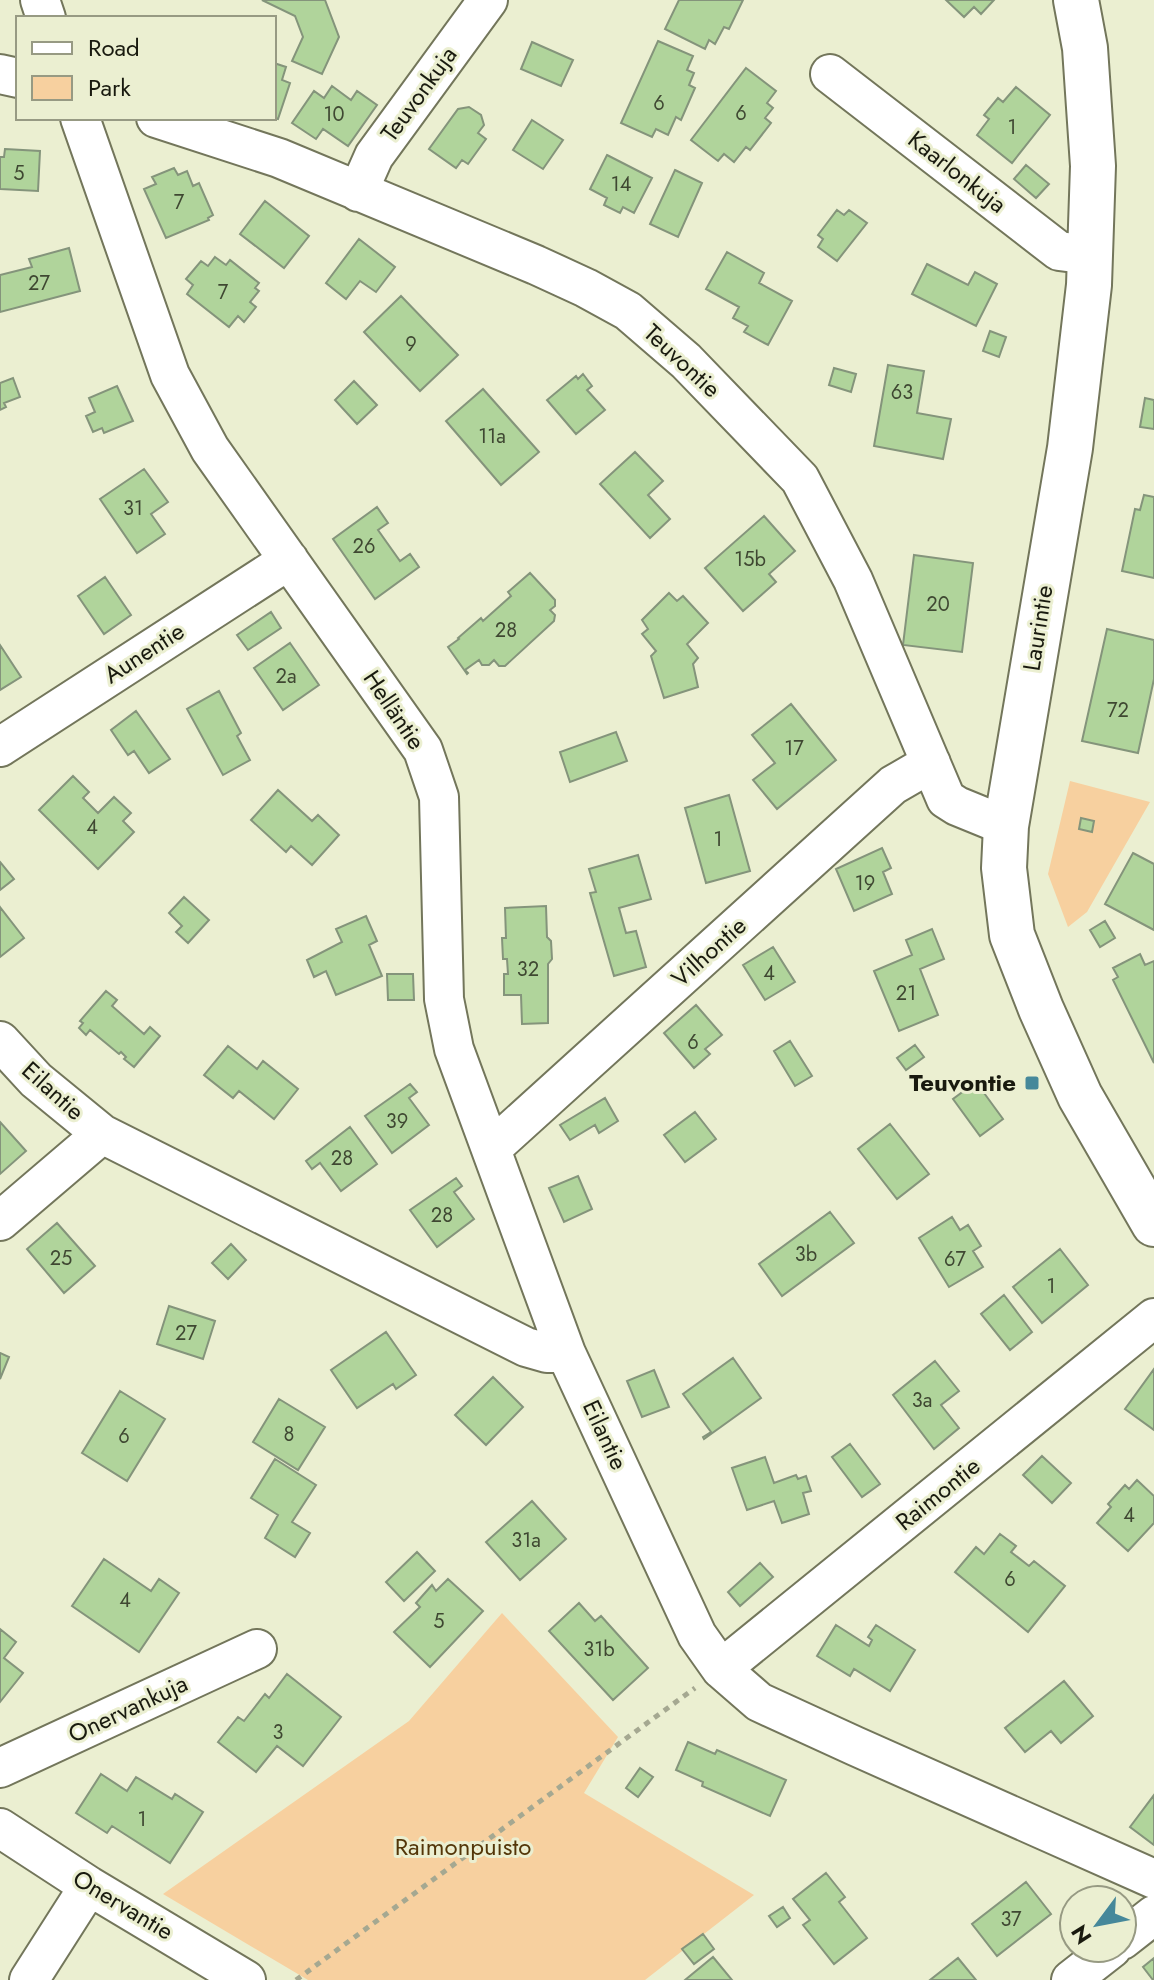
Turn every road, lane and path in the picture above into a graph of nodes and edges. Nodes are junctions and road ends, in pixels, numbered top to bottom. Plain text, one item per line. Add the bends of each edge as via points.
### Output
1 (488, 0) edge
2 (1076, 0) edge
3 (830, 74) dead end
4 (81, 120) edge
5 (162, 120) edge
6 (358, 192) junction
7 (1090, 255) junction
8 (289, 560) junction
9 (0, 747) edge
10 (931, 763) junction
11 (1006, 826) junction
12 (0, 1041) edge
13 (102, 1134) junction
14 (492, 1148) junction
15 (1149, 1204) edge
16 (0, 1221) edge
17 (1154, 1318) edge
18 (566, 1353) junction
19 (257, 1649) dead end
20 (721, 1669) junction
21 (0, 1768) edge
22 (0, 1828) edge
23 (1154, 1879) edge
24 (89, 1886) junction
25 (1154, 1915) edge
26 (1138, 1928) edge
27 (1092, 1964) edge
28 (29, 1980) edge
29 (246, 1980) edge
30 (296, 1980) edge
31 (1071, 1980) edge

1 - 6 street, Teuvonkuja via 374,156
2 - 7 street, Laurintie via 1085,48 1093,166
3 - 7 street, Kaarlonkuja via 1059,251
4 - 8 street, Helläntie via 170,375 210,449
5 - 6 street, Teuvontie via 279,158
6 - 10 street, Teuvontie via 586,288 628,311 686,361 800,479 853,580
7 - 11 street, Laurintie via 1070,448
8 - 9 street, Aunentie
8 - 14 street, Helläntie via 423,750 439,797 444,999 454,1049
10 - 11 street, Teuvontie via 946,799
10 - 14 street, Vilhontie via 893,785
11 - 15 street, Laurintie via 1004,868 1012,935 1080,1096
12 - 13 street, Eilantie via 36,1080
13 - 16 street
13 - 18 street, Eilantie via 526,1347
14 - 18 street, Helläntie
17 - 20 street, Raimontie
18 - 20 street, Eilantie via 697,1635
19 - 21 street, Onervankuja
20 - 23 street, Eilantie via 759,1702
20 - 30 path
22 - 24 street, Onervantie
24 - 28 street
24 - 29 street, Onervantie
25 - 26 street
27 - 31 street

